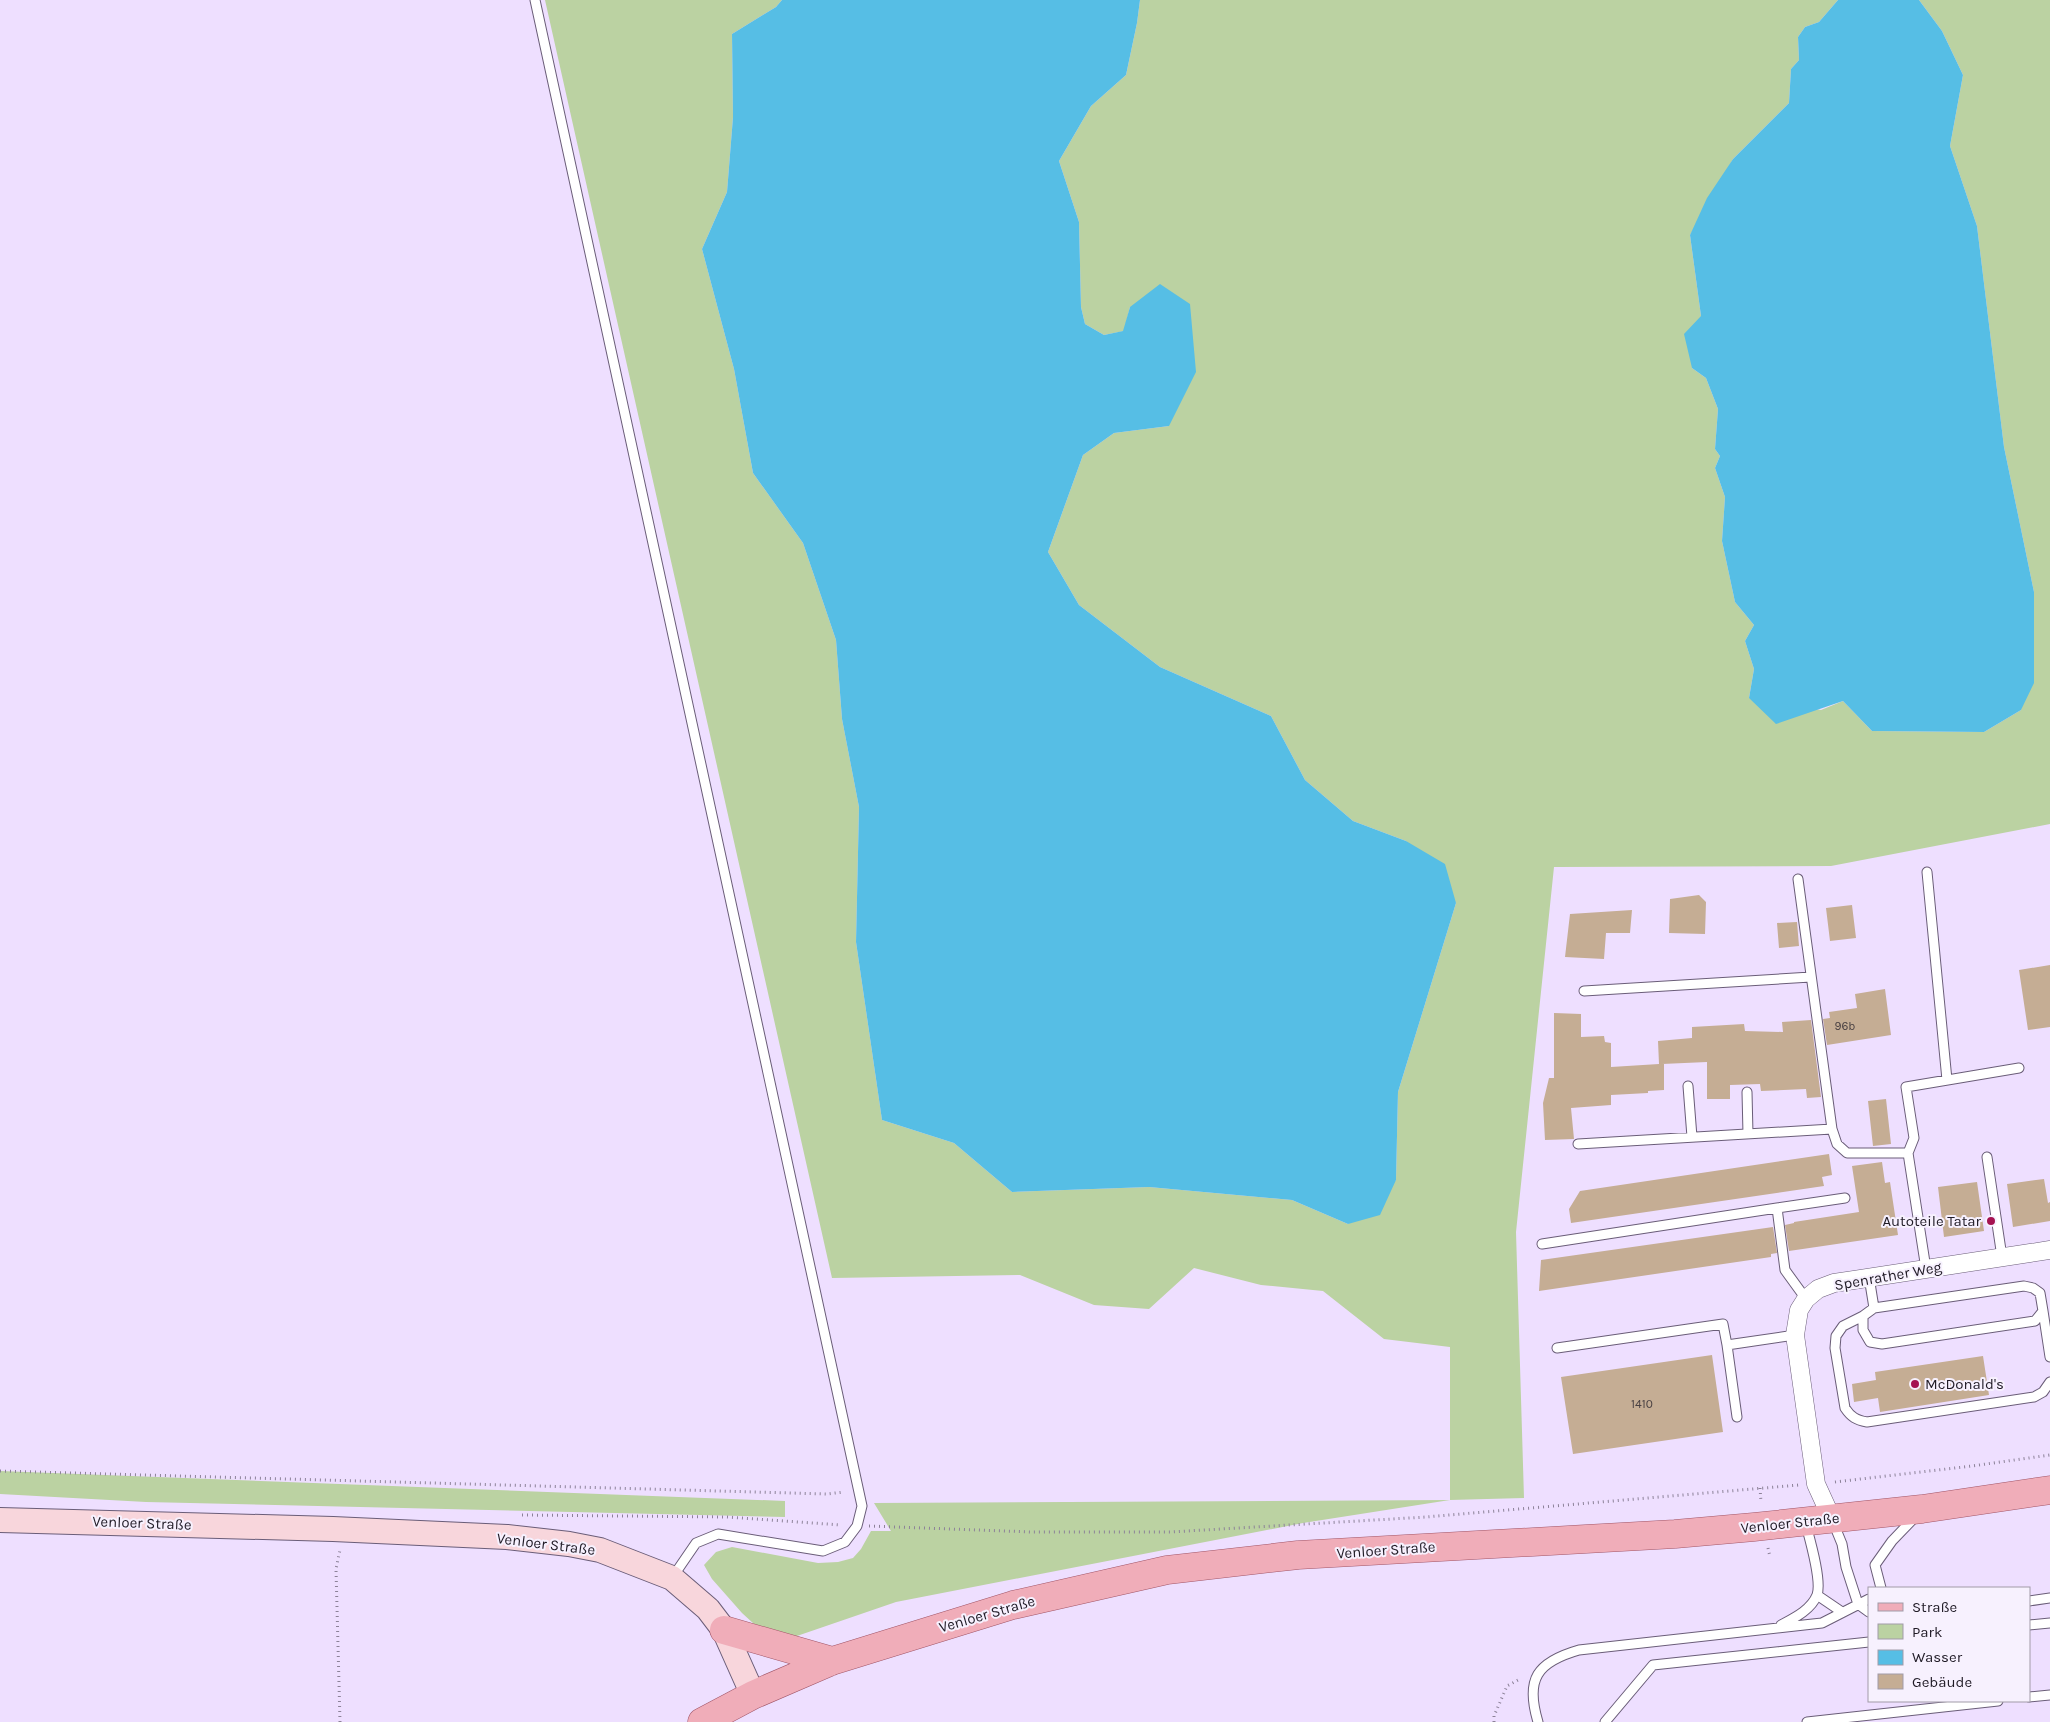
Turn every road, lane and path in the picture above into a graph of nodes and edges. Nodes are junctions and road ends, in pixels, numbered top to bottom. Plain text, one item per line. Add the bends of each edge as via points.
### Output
1 (535, 0) edge
2 (1926, 872) dead end
3 (1798, 879) dead end
4 (1811, 977) junction
5 (1584, 991) dead end
6 (2019, 1068) dead end
7 (1947, 1080) junction
8 (1688, 1086) dead end
9 (1747, 1092) dead end
10 (1832, 1129) junction
11 (1748, 1134) junction
12 (1692, 1137) junction
13 (1578, 1144) dead end
14 (1908, 1153) junction
15 (1987, 1157) dead end
16 (1845, 1198) dead end
17 (1777, 1208) junction
18 (1542, 1244) dead end
19 (2050, 1250) edge
20 (2002, 1257) junction
21 (1926, 1269) junction
22 (1869, 1277) junction
23 (1806, 1299) junction
24 (1874, 1308) junction
25 (2043, 1311) junction
26 (1863, 1316) junction
27 (1795, 1335) junction
28 (1727, 1345) junction
29 (1557, 1348) dead end
30 (2050, 1357) edge
31 (2050, 1382) edge
32 (1737, 1417) dead end
33 (2050, 1455) edge
34 (0, 1471) edge
35 (1816, 1484) junction
36 (860, 1490) junction
37 (2050, 1490) edge
38 (1922, 1509) junction
39 (599, 1517) dead end
40 (1832, 1519) junction
41 (0, 1520) edge
42 (1806, 1522) junction
43 (857, 1526) junction
44 (344, 1529) junction
45 (672, 1578) junction
46 (1881, 1587) edge
47 (1817, 1595) junction
48 (2050, 1598) edge
49 (1868, 1599) edge
50 (2030, 1601) edge
51 (1858, 1604) junction
52 (1868, 1611) edge
53 (1842, 1612) junction
54 (2050, 1623) edge
55 (2030, 1625) edge
56 (1776, 1628) junction
57 (724, 1630) junction
58 (1868, 1642) edge
59 (832, 1661) junction
60 (1544, 1664) junction
61 (753, 1695) junction
62 (2050, 1695) edge
63 (2030, 1697) edge
64 (1989, 1702) edge
65 (340, 1722) edge
66 (702, 1722) edge
67 (1494, 1722) edge
68 (1538, 1722) edge
69 (1605, 1722) edge
70 (1807, 1722) edge

1 - 36 lane
2 - 7 lane
3 - 4 lane
4 - 5 lane
4 - 10 lane
6 - 7 lane
7 - 14 lane via 1906,1087 1914,1138
8 - 12 lane
9 - 11 lane
10 - 11 lane
10 - 14 lane via 1837,1144 1847,1153
11 - 12 lane
12 - 13 lane
14 - 21 lane
15 - 20 lane
16 - 17 lane
17 - 18 lane
17 - 23 lane via 1784,1270
19 - 20 street, Spenrather Weg
20 - 21 street, Spenrather Weg
21 - 22 street, Spenrather Weg
22 - 23 street, Spenrather Weg via 1834,1283
22 - 24 lane
23 - 27 street via 1799,1310
24 - 25 lane via 2024,1286 2040,1293
24 - 26 lane
25 - 26 lane via 2035,1321 1882,1344 1870,1342 1863,1330
25 - 30 lane
26 - 31 lane via 1843,1326 1836,1336 1835,1348 1845,1408 1857,1420 1867,1422 2034,1397 2043,1392
27 - 28 lane
27 - 35 street
28 - 29 lane via 1723,1324
28 - 32 lane
33 - 35 path
34 - 36 path via 827,1494
35 - 40 street
35 - 43 path via 1426,1517 1170,1532 1032,1532
36 - 43 lane via 862,1506
37 - 38 main road, Venloer Straße
38 - 40 main road, Venloer Straße
38 - 46 lane via 1875,1565
39 - 43 path via 727,1517
40 - 42 main road, Venloer Straße
40 - 51 lane
41 - 44 main road, Venloer Straße
42 - 47 lane via 1816,1564
42 - 59 main road, Venloer Straße via 1675,1534 1298,1555 1167,1570 1013,1605
43 - 45 lane via 844,1542 823,1551 718,1534 696,1543
44 - 45 main road, Venloer Straße via 507,1537 569,1544 600,1550
44 - 65 path via 336,1569
45 - 57 main road, Venloer Straße via 708,1609
47 - 53 lane
47 - 56 lane via 1802,1614
48 - 50 lane
49 - 51 lane
51 - 52 lane
51 - 53 lane
53 - 56 lane via 1822,1622
54 - 55 lane
56 - 60 lane via 1579,1650
57 - 59 main road
57 - 61 main road, Venloer Straße
58 - 69 lane via 1653,1666
59 - 61 main road, Venloer Straße
60 - 67 path via 1507,1686
60 - 68 lane via 1533,1687
61 - 66 main road
62 - 63 lane
64 - 70 lane

